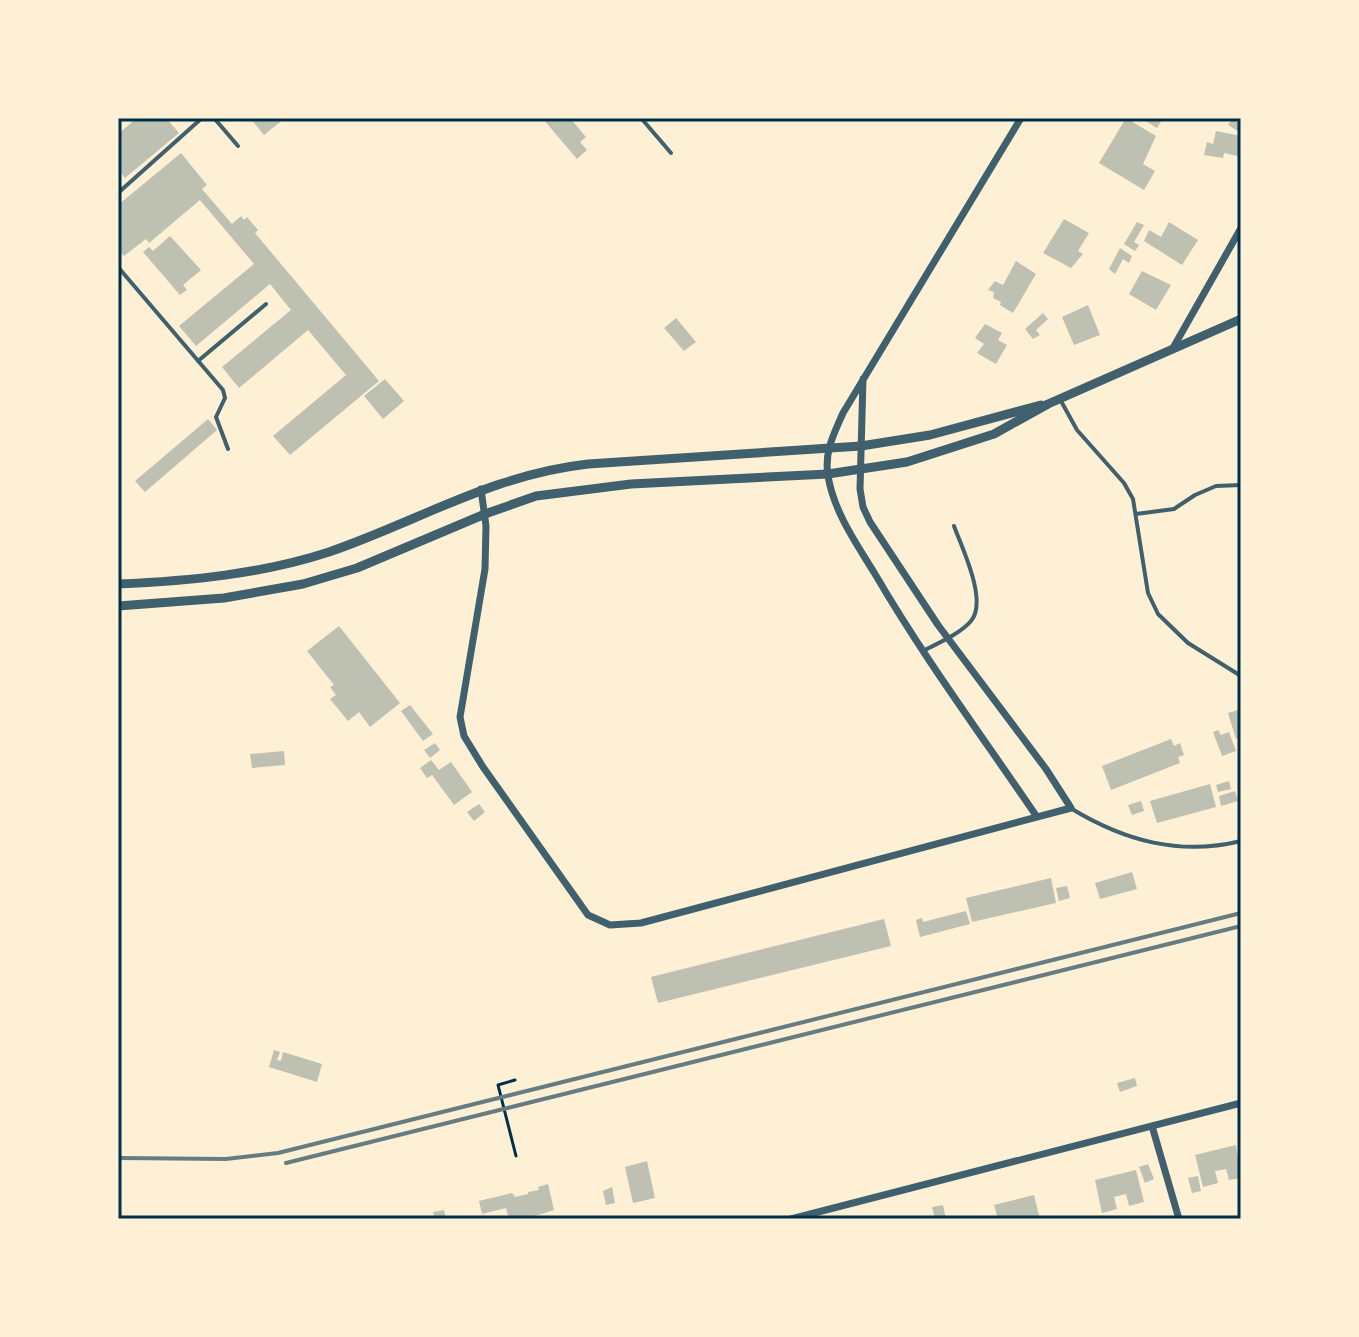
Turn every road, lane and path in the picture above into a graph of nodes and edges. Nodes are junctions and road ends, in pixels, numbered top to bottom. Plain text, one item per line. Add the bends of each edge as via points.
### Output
1 (202, 118) edge
2 (214, 118) edge
3 (641, 118) edge
4 (1021, 118) edge
5 (238, 146) dead end
6 (671, 153) dead end
7 (118, 193) edge
8 (1241, 228) edge
9 (118, 267) edge
10 (266, 304) dead end
11 (1241, 319) edge
12 (1172, 349) junction
13 (198, 361) junction
14 (863, 379) junction
15 (1060, 399) junction
16 (1048, 404) junction
17 (861, 446) junction
18 (228, 449) dead end
19 (827, 449) junction
20 (860, 471) junction
21 (828, 474) junction
22 (1241, 485) edge
23 (481, 489) junction
24 (485, 514) junction
25 (1136, 514) junction
26 (954, 526) dead end
27 (118, 584) edge
28 (118, 606) edge
29 (948, 637) junction
30 (923, 651) junction
31 (1241, 676) edge
32 (1071, 808) junction
33 (1037, 817) junction
34 (1241, 841) edge
35 (515, 1080) dead end
36 (1241, 1103) edge
37 (1152, 1126) junction
38 (516, 1156) dead end
39 (791, 1219) edge
40 (1179, 1219) edge

1 - 7 lane
2 - 5 lane
3 - 6 lane
4 - 14 street
8 - 12 street
9 - 13 lane
10 - 13 lane
11 - 12 street
12 - 15 street
13 - 18 lane via 226,394 216,417
14 - 17 street
14 - 19 street
15 - 16 street
15 - 25 lane via 1077,430 1128,489
16 - 17 street via 930,435
16 - 20 street via 965,445
17 - 19 street
17 - 20 street
19 - 21 street
19 - 23 street via 576,465
20 - 21 street
20 - 29 street via 870,522
21 - 24 street via 575,489
21 - 30 street via 846,525
22 - 25 lane via 1216,486 1174,509
23 - 24 street
23 - 27 street via 301,561
24 - 28 street via 357,568 303,584 224,598
24 - 33 street via 485,569 461,729 593,919 610,925 641,923
25 - 31 lane via 1148,593 1158,614 1188,643
26 - 29 lane via 975,585 976,609 971,622
29 - 30 lane
29 - 32 street
30 - 33 street
32 - 33 street
32 - 34 lane via 1146,842 1191,848
35 - 38 path via 498,1085
36 - 37 street
37 - 39 street
37 - 40 street

